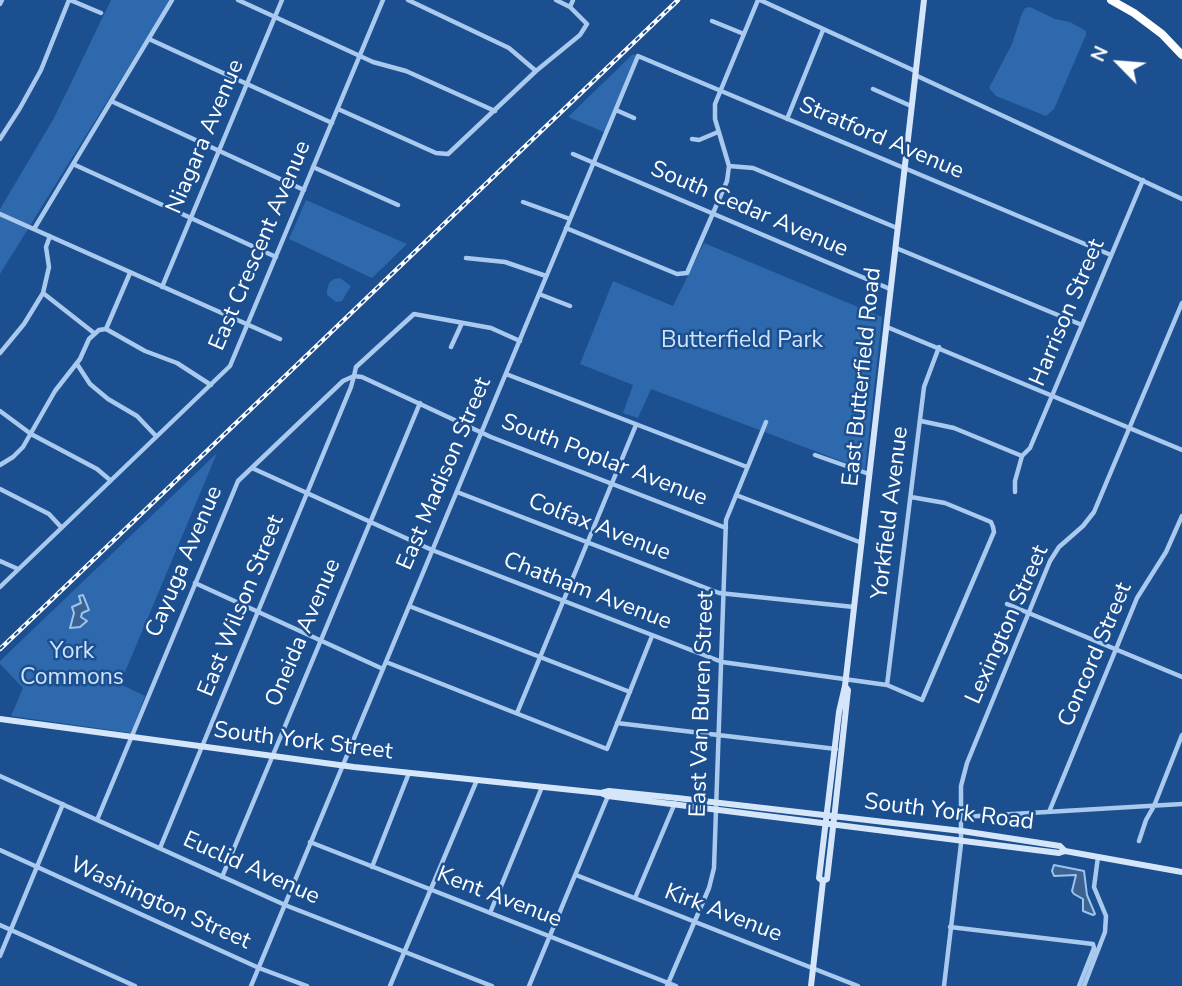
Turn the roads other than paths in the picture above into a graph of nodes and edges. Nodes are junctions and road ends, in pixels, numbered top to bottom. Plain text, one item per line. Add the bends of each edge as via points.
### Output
1 (69, 0) edge
2 (172, 0) edge
3 (238, 0) edge
4 (282, 0) edge
5 (383, 0) edge
6 (408, 0) edge
7 (556, 0) edge
8 (573, 0) edge
9 (759, 0) edge
10 (924, 0) edge
11 (1111, 0) edge
12 (570, 7) junction
13 (101, 13) dead end
14 (275, 17) junction
15 (712, 20) dead end
16 (823, 30) junction
17 (744, 34) junction
18 (149, 39) junction
19 (1182, 55) edge
20 (360, 56) junction
21 (638, 56) joint
22 (536, 71) junction
23 (915, 73) junction
24 (247, 84) junction
25 (873, 89) dead end
26 (720, 91) junction
27 (111, 101) junction
28 (911, 106) junction
29 (338, 108) junction
30 (616, 110) junction
31 (495, 111) junction
32 (634, 118) dead end
33 (787, 118) junction
34 (332, 123) junction
35 (719, 132) junction
36 (0, 139) edge
37 (692, 139) dead end
38 (219, 151) junction
39 (573, 155) dead end
40 (593, 163) junction
41 (73, 164) junction
42 (729, 166) junction
43 (313, 167) junction
44 (904, 168) junction
45 (1143, 180) junction
46 (304, 190) junction
47 (1182, 199) edge
48 (523, 202) dead end
49 (398, 205) dead end
50 (0, 214) edge
51 (714, 214) junction
52 (191, 218) junction
53 (570, 219) junction
54 (566, 228) junction
55 (897, 228) junction
56 (34, 229) junction
57 (50, 236) junction
58 (895, 247) junction
59 (1111, 255) junction
60 (276, 257) junction
61 (466, 258) dead end
62 (130, 273) junction
63 (546, 276) junction
64 (162, 286) junction
65 (890, 289) junction
66 (43, 293) junction
67 (539, 294) junction
68 (1182, 303) edge
69 (570, 306) dead end
70 (462, 323) junction
71 (247, 325) junction
72 (1082, 325) junction
73 (886, 327) junction
74 (106, 329) junction
75 (94, 333) junction
76 (280, 339) dead end
77 (520, 341) junction
78 (451, 347) dead end
79 (939, 347) junction
80 (0, 353) edge
81 (77, 364) junction
82 (506, 374) junction
83 (354, 376) junction
84 (211, 385) junction
85 (1052, 396) junction
86 (420, 403) junction
87 (0, 411) edge
88 (920, 421) junction
89 (766, 422) dead end
90 (636, 425) junction
91 (1130, 428) junction
92 (482, 432) junction
93 (31, 434) junction
94 (156, 436) junction
95 (1182, 450) edge
96 (815, 455) dead end
97 (1022, 456) junction
98 (0, 465) edge
99 (747, 467) junction
100 (252, 468) junction
101 (869, 474) junction
102 (110, 480) junction
103 (612, 483) junction
104 (0, 489) edge
105 (457, 492) junction
106 (1015, 492) dead end
107 (307, 494) junction
108 (736, 495) junction
109 (911, 497) junction
110 (1182, 516) edge
111 (369, 522) junction
112 (61, 527) junction
113 (726, 528) junction
114 (588, 542) junction
115 (862, 543) junction
116 (432, 550) junction
117 (0, 561) edge
118 (19, 569) junction
119 (195, 583) junction
120 (0, 587) edge
121 (724, 594) junction
122 (563, 601) junction
123 (1007, 604) dead end
124 (409, 606) junction
125 (854, 607) junction
126 (259, 612) junction
127 (1028, 613) junction
128 (652, 636) junction
129 (321, 640) junction
130 (1116, 650) junction
131 (540, 657) junction
132 (386, 662) junction
133 (722, 662) junction
134 (383, 669) junction
135 (1182, 677) edge
136 (846, 683) junction
137 (887, 685) junction
138 (630, 692) junction
139 (517, 713) junction
140 (0, 719) edge
141 (617, 723) junction
142 (719, 735) junction
143 (1182, 736) edge
144 (132, 737) junction
145 (202, 747) junction
146 (838, 749) junction
147 (272, 756) junction
148 (343, 765) junction
149 (409, 773) junction
150 (0, 776) edge
151 (477, 780) junction
152 (542, 787) junction
153 (605, 794) junction
154 (828, 798) junction
155 (675, 803) junction
156 (63, 804) junction
157 (1182, 804) edge
158 (717, 806) junction
159 (1154, 806) junction
160 (1049, 812) junction
161 (811, 813) junction
162 (962, 817) junction
163 (826, 819) junction
164 (97, 820) junction
165 (834, 820) junction
166 (846, 825) junction
167 (961, 835) junction
168 (832, 841) junction
169 (1139, 841) dead end
170 (310, 842) junction
171 (160, 848) junction
172 (0, 850) edge
173 (1098, 857) junction
174 (372, 866) junction
175 (37, 867) junction
176 (1182, 872) edge
177 (576, 875) junction
178 (222, 877) junction
179 (822, 881) junction
180 (431, 890) junction
181 (635, 898) junction
182 (285, 905) junction
183 (490, 913) junction
184 (694, 922) junction
185 (0, 925) edge
186 (950, 927) junction
187 (11, 929) junction
188 (550, 936) junction
189 (404, 952) junction
190 (0, 956) edge
191 (259, 968) junction
192 (813, 968) junction
193 (668, 985) edge
194 (135, 986) edge
195 (251, 986) edge
196 (307, 986) edge
197 (390, 986) edge
198 (492, 986) edge
199 (529, 986) edge
200 (676, 986) edge
201 (811, 986) edge
202 (858, 986) edge
203 (944, 986) edge
204 (1081, 986) edge

1 - 13 street
1 - 36 street via 41,71
2 - 18 street
3 - 14 street
4 - 14 street, Niagara Avenue
5 - 20 street, East Crescent Avenue
6 - 22 street via 509,48
7 - 12 street
8 - 12 street
9 - 16 street
9 - 17 street
10 - 23 main road, East Butterfield Road
11 - 19 highway via 1162,34
12 - 22 street via 587,24 577,38
14 - 20 street
14 - 24 street, Niagara Avenue
15 - 17 street
16 - 23 street
16 - 33 street
17 - 26 street
18 - 24 street
18 - 27 street
20 - 29 street, East Crescent Avenue
20 - 31 street
21 - 26 street, Stratford Avenue
21 - 30 street, East Madison Street
22 - 31 street
23 - 28 main road, East Butterfield Road
23 - 45 street
24 - 34 street
24 - 38 street, Niagara Avenue
25 - 28 street
26 - 33 street, Stratford Avenue
26 - 35 street via 714,109
27 - 38 street
27 - 41 street
28 - 44 main road, East Butterfield Road
29 - 31 street via 443,154 456,148
29 - 34 street, East Crescent Avenue
30 - 32 street
30 - 40 street, East Madison Street
33 - 44 street, Stratford Avenue
34 - 43 street, East Crescent Avenue
35 - 37 street
35 - 42 street
38 - 46 street
38 - 52 street, Niagara Avenue
39 - 40 street, South Cedar Avenue
40 - 51 street, South Cedar Avenue
40 - 53 street, East Madison Street
41 - 52 street
41 - 56 street
42 - 51 street
42 - 55 street via 753,167
43 - 46 street, East Crescent Avenue
43 - 49 street
44 - 55 main road, East Butterfield Road
44 - 59 street, Stratford Avenue
45 - 47 street
45 - 59 street, Harrison Street
46 - 60 street, East Crescent Avenue
48 - 53 street
50 - 56 street
51 - 54 street via 685,275
51 - 65 street, South Cedar Avenue
52 - 60 street
52 - 64 street, Niagara Avenue
53 - 54 street, East Madison Street
54 - 63 street, East Madison Street
55 - 58 main road, East Butterfield Road
56 - 57 street
57 - 62 street
57 - 66 street via 46,247 50,267
58 - 65 main road, East Butterfield Road
58 - 72 street
59 - 72 street, Harrison Street
60 - 71 street, East Crescent Avenue
61 - 63 street via 505,262
62 - 64 street
62 - 74 street
63 - 67 street, East Madison Street
64 - 71 street
65 - 73 main road, East Butterfield Road
66 - 75 street
66 - 80 street
67 - 69 street
67 - 77 street, East Madison Street
68 - 91 street, Lexington Street
70 - 77 street via 493,328
70 - 78 street
70 - 83 street, Cayuga Avenue via 419,314 409,317 356,367
71 - 76 street
71 - 84 street, East Crescent Avenue via 230,366
72 - 85 street, Harrison Street
73 - 79 street
73 - 101 main road, East Butterfield Road
74 - 75 street
74 - 84 street
75 - 81 street
77 - 82 street, East Madison Street
79 - 85 street
79 - 88 street, Yorkfield Avenue via 926,381
81 - 93 street via 55,391
81 - 94 street via 90,384 137,416
82 - 90 street
82 - 92 street, East Madison Street
83 - 86 street, South Poplar Avenue
83 - 100 street, Cayuga Avenue
83 - 107 street, East Wilson Street
84 - 94 street, East Crescent Avenue
85 - 91 street
85 - 97 street, Harrison Street via 1030,448
86 - 92 street, South Poplar Avenue
86 - 111 street, Oneida Avenue
87 - 93 street
88 - 97 street via 954,428
88 - 109 street, Yorkfield Avenue
89 - 99 street, East Van Buren Street
90 - 99 street
90 - 103 street
91 - 95 street
91 - 127 street, Lexington Street via 1092,515 1054,554
92 - 103 street, South Poplar Avenue
92 - 105 street, East Madison Street
93 - 98 street via 19,451
93 - 102 street
94 - 102 street, East Crescent Avenue
96 - 101 street
97 - 106 street, Harrison Street
99 - 108 street, East Van Buren Street
100 - 107 street, Chatham Avenue
100 - 119 street, Cayuga Avenue via 236,486
101 - 115 main road, East Butterfield Road
102 - 112 street, East Crescent Avenue
103 - 113 street, South Poplar Avenue
103 - 114 street
104 - 112 street via 49,514
105 - 114 street, Colfax Avenue
105 - 116 street, East Madison Street
107 - 111 street, Chatham Avenue
107 - 126 street, East Wilson Street
108 - 113 street, East Van Buren Street
108 - 115 street, South Poplar Avenue
109 - 137 street, Yorkfield Avenue
109 - 137 street, Chatham Avenue via 942,502 991,522 994,532 922,700
110 - 130 street, Concord Street via 1141,590
111 - 116 street, Chatham Avenue
111 - 129 street, Oneida Avenue
112 - 118 street, East Crescent Avenue
113 - 121 street, East Van Buren Street
114 - 121 street, Colfax Avenue
114 - 122 street
115 - 125 main road, East Butterfield Road
116 - 122 street, Chatham Avenue
116 - 124 street, East Madison Street
117 - 118 street
118 - 120 street, East Crescent Avenue
119 - 126 street
119 - 144 street, Cayuga Avenue
121 - 125 street, Colfax Avenue
121 - 133 street, East Van Buren Street
122 - 128 street, Chatham Avenue
122 - 131 street
123 - 127 street
124 - 131 street
124 - 132 street, East Madison Street
125 - 136 main road, East Butterfield Road
126 - 129 street
126 - 145 street, East Wilson Street
127 - 130 street
127 - 162 street, Lexington Street via 965,765
128 - 133 street, Chatham Avenue
128 - 138 street
129 - 134 street
129 - 147 street, Oneida Avenue
130 - 135 street
130 - 160 street, Concord Street
131 - 138 street
131 - 139 street
132 - 134 street, East Madison Street
132 - 139 street
133 - 136 street, Chatham Avenue
133 - 142 street, East Van Buren Street
134 - 148 street, East Madison Street
136 - 137 street, Chatham Avenue
136 - 146 main road, East Butterfield Road
138 - 141 street
139 - 141 street via 607,749
140 - 144 main road, South York Street
141 - 142 street
142 - 146 street
142 - 158 street, East Van Buren Street
143 - 159 street
144 - 145 main road, South York Street
144 - 164 street, Cayuga Avenue
145 - 147 main road, South York Street
145 - 171 street, East Wilson Street
146 - 154 main road, East Butterfield Road
146 - 165 main road, East Butterfield Road
147 - 148 main road, South York Street
147 - 178 street, Oneida Avenue
148 - 149 main road, South York Street
148 - 170 street, East Madison Street
149 - 151 main road, South York Street
149 - 174 street
150 - 156 street, Euclid Avenue
151 - 152 main road, South York Street
151 - 180 street
152 - 153 main road, South York Street
152 - 183 street
153 - 155 main road, South York Street
153 - 158 main road, South York Street
153 - 177 street
154 - 161 main road
154 - 163 main road, East Butterfield Road
155 - 158 main road, South York Street
155 - 181 street
156 - 164 street, Euclid Avenue
156 - 175 street
157 - 159 street, South York Road
158 - 161 main road, South York Street
158 - 163 main road, South York Street
158 - 184 street, East Van Buren Street via 714,868
159 - 160 street, South York Road
159 - 169 street
160 - 162 street, South York Road
161 - 163 main road, South York Street
162 - 167 street, Lexington Street
163 - 165 main road, South York Street
163 - 179 main road, East Butterfield Road
164 - 171 street, Euclid Avenue
165 - 166 main road, South York Road
165 - 167 main road, South York Road
165 - 168 main road, East Butterfield Road
166 - 167 main road, South York Road
166 - 168 main road
167 - 173 main road, South York Road
167 - 186 street, Lexington Street
168 - 179 main road, East Butterfield Road via 827,879
170 - 174 street, Kent Avenue
170 - 182 street, East Madison Street
171 - 178 street, Euclid Avenue
172 - 175 street, Washington Street
173 - 176 main road, South York Road
173 - 204 street via 1094,887 1106,916 1105,932
174 - 180 street, Kent Avenue
175 - 187 street
175 - 191 street, Washington Street
177 - 181 street, Kirk Avenue
177 - 188 street
178 - 182 street, Euclid Avenue
179 - 192 main road, East Butterfield Road
180 - 183 street, Kent Avenue
180 - 189 street
181 - 184 street, Kirk Avenue
182 - 189 street, Euclid Avenue
182 - 191 street, East Madison Street
183 - 188 street, Kent Avenue
184 - 192 street, Kirk Avenue
184 - 193 street, East Van Buren Street
185 - 187 street
186 - 203 street, Lexington Street
186 - 204 street via 1093,944
187 - 190 street
187 - 194 street
188 - 193 street, Kent Avenue
188 - 199 street
189 - 197 street
189 - 198 street, Euclid Avenue
191 - 195 street, East Madison Street
191 - 196 street, Washington Street
192 - 201 main road, East Butterfield Road
192 - 202 street, Kirk Avenue
193 - 200 street, Kent Avenue

